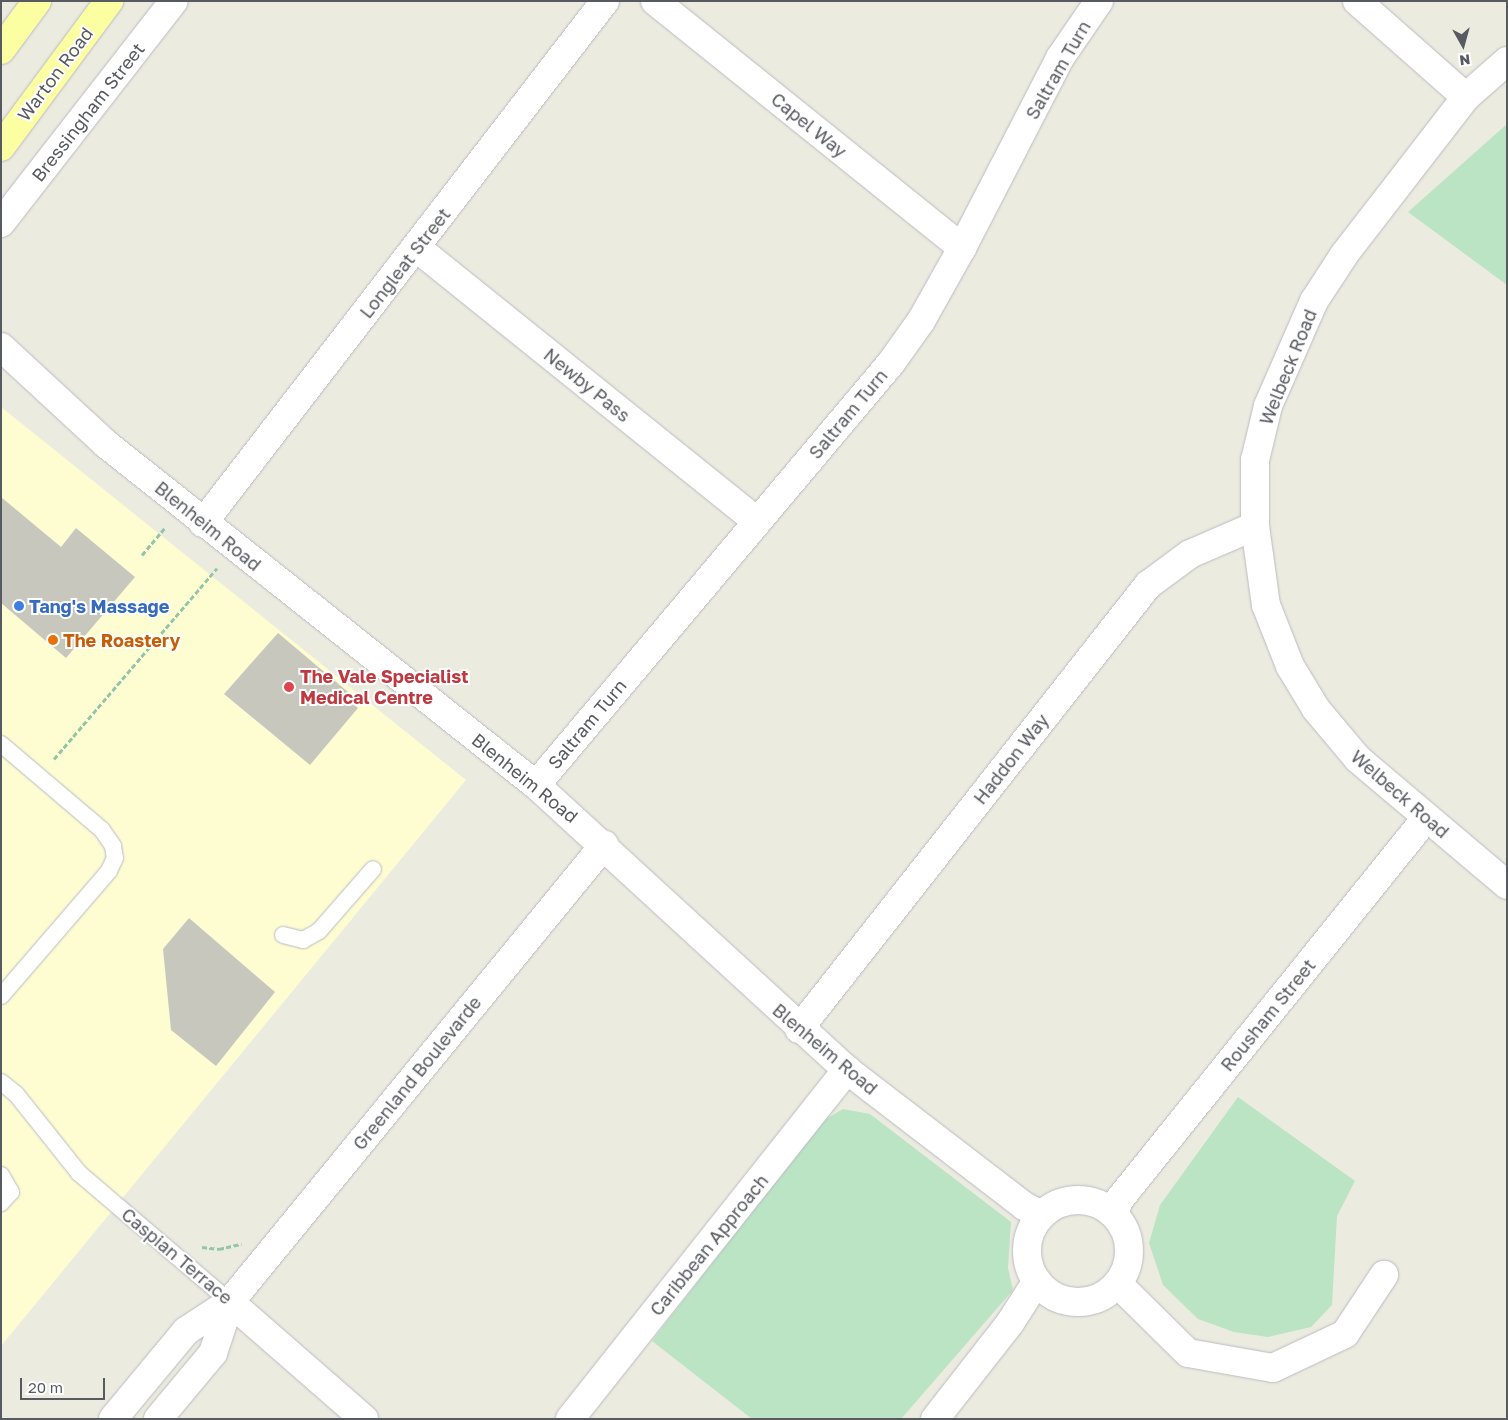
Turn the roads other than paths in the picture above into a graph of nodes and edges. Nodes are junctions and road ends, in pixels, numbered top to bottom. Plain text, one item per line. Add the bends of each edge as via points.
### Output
1 (37, 1) edge
2 (109, 1) edge
3 (174, 1) edge
4 (605, 1) edge
5 (655, 1) edge
6 (1099, 1) edge
7 (1357, 1) edge
8 (1, 50) edge
9 (1507, 61) edge
10 (1466, 97) junction
11 (1, 147) edge
12 (1, 224) edge
13 (417, 248) junction
14 (962, 248) junction
15 (1, 347) edge
16 (757, 521) junction
17 (203, 524) junction
18 (1255, 526) junction
19 (1, 744) edge
20 (536, 785) junction
21 (1426, 818) junction
22 (604, 844) junction
23 (373, 869) dead end
24 (1507, 885) edge
25 (283, 935) dead end
26 (1, 996) edge
27 (799, 1029) junction
28 (848, 1070) junction
29 (1, 1082) edge
30 (1, 1175) edge
31 (1, 1203) edge
32 (1114, 1214) junction
33 (1042, 1215) junction
34 (1384, 1275) dead end
35 (1037, 1281) junction
36 (1118, 1284) junction
37 (230, 1302) junction
38 (113, 1419) edge
39 (158, 1419) edge
40 (364, 1419) edge
41 (570, 1419) edge
42 (935, 1419) edge

1 - 8 main road
2 - 11 main road, Warton Road
3 - 12 street, Bressingham Street
4 - 13 street, Longleat Street
5 - 14 street, Capel Way
6 - 14 street, Saltram Turn via 1060,58
7 - 10 street
9 - 10 street, Welbeck Road
10 - 18 street, Welbeck Road via 1344,254 1314,301 1268,406 1255,460
13 - 16 street, Newby Pass
13 - 17 street, Longleat Street
14 - 16 street, Saltram Turn via 921,321 891,363
15 - 17 street, Blenheim Road via 106,444
16 - 20 street, Saltram Turn
17 - 20 street, Blenheim Road
18 - 21 street, Welbeck Road via 1266,605 1290,666 1316,709 1358,759
18 - 27 street, Haddon Way via 1190,554 1148,585
19 - 26 lane via 102,830 113,846 115,858 109,871
20 - 22 street, Blenheim Road
21 - 24 street, Welbeck Road
21 - 32 street, Rousham Street via 1120,1200
22 - 27 street, Blenheim Road
22 - 37 street, Greenland Boulevarde
23 - 25 lane via 319,931 303,940
27 - 28 street, Blenheim Road
28 - 33 street, Blenheim Road via 1024,1206
28 - 41 street, Caribbean Approach
29 - 37 lane, Caspian Terrace via 16,1094 79,1174
30 - 31 lane via 11,1192
32 - 33 street via 1101,1205 1070,1201
32 - 36 street via 1129,1241 1130,1256
33 - 35 street via 1033,1227 1027,1254
34 - 36 street via 1346,1334 1273,1368 1188,1353
35 - 36 street via 1061,1300 1076,1303 1092,1301
35 - 42 street via 1010,1323
37 - 38 street, Greenland Boulevarde via 186,1331
37 - 39 street, Greenland Boulevarde via 213,1353
37 - 40 street, Caspian Terrace

